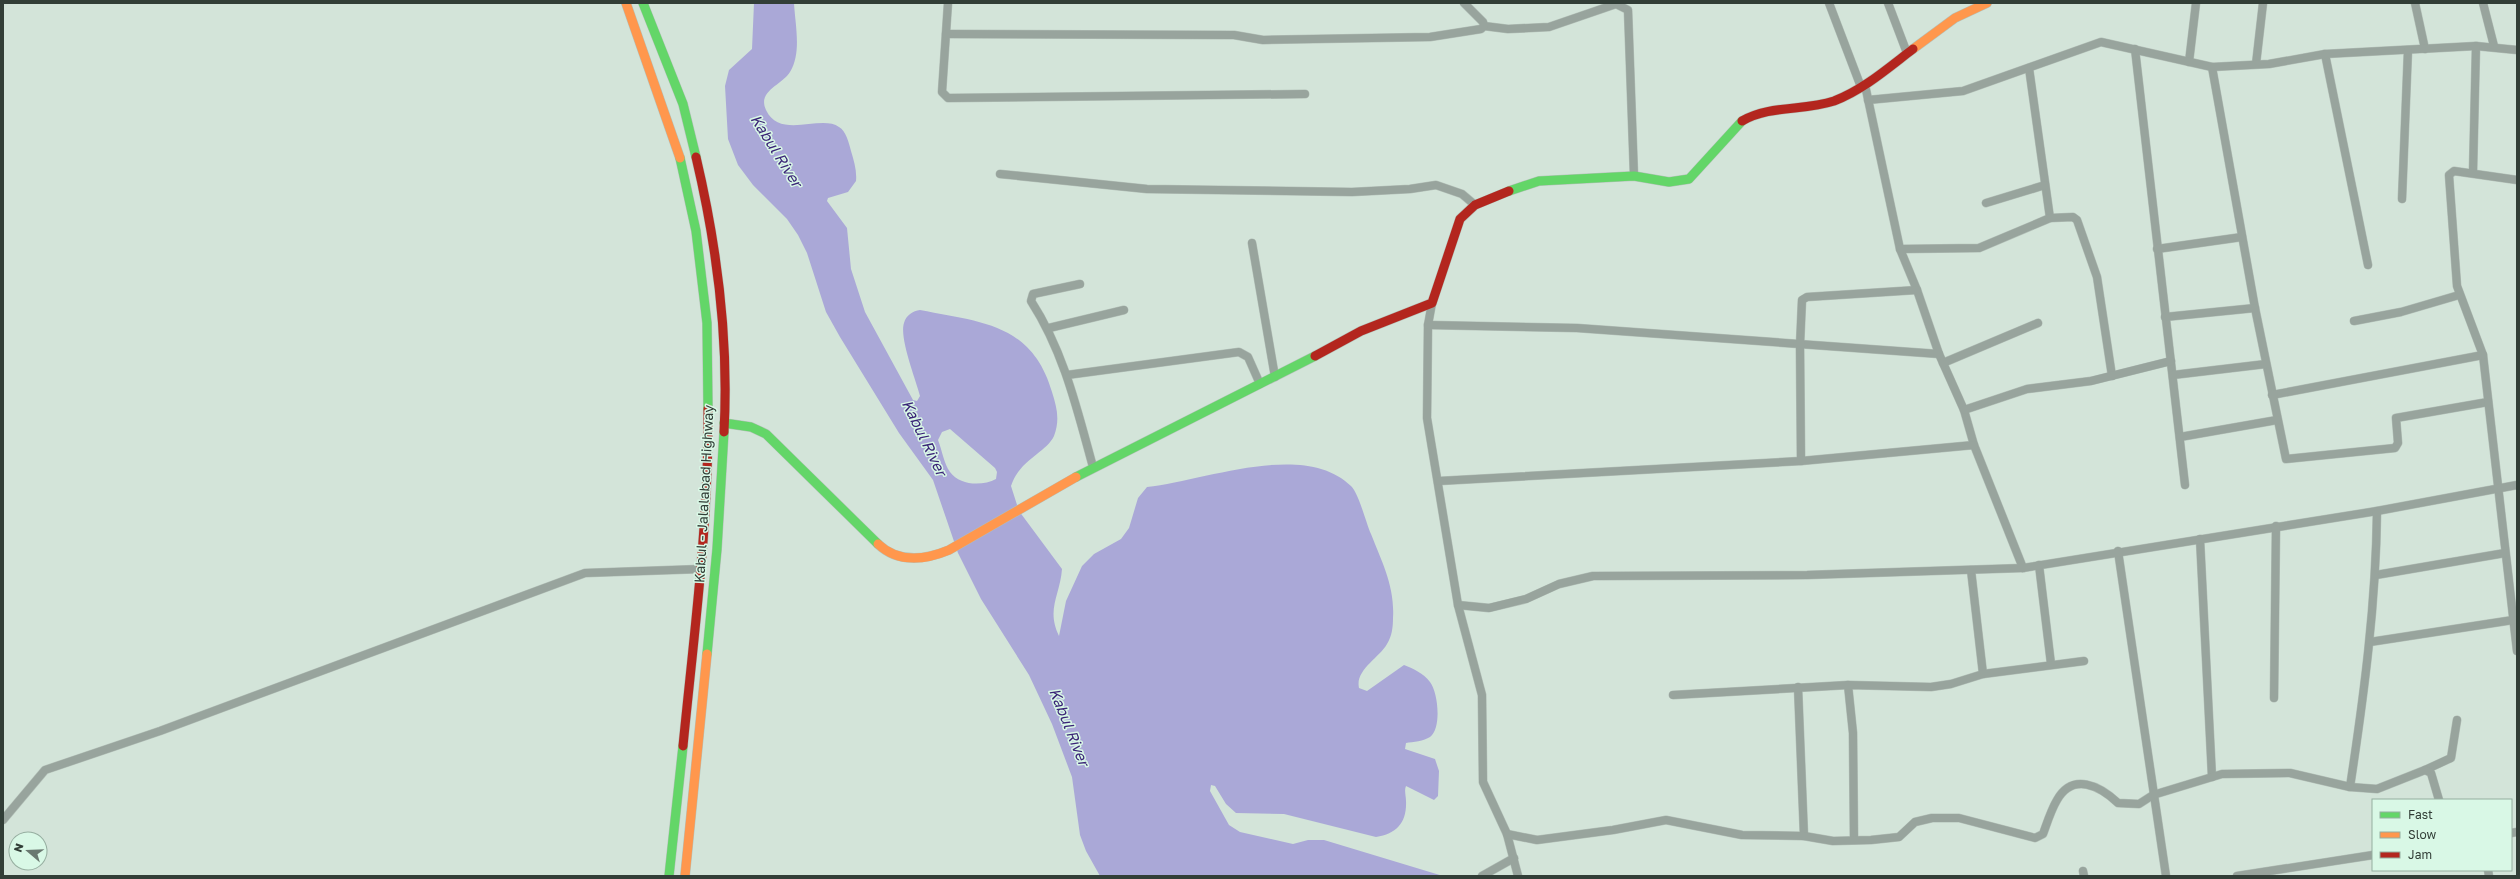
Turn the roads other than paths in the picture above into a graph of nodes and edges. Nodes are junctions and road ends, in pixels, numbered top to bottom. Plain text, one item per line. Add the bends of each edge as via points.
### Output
1 (643, 3) edge
2 (948, 3) edge
3 (1464, 3) edge
4 (1829, 3) edge
5 (1888, 3) edge
6 (1986, 3) edge
7 (2196, 3) edge
8 (2263, 3) edge
9 (2415, 3) edge
10 (2483, 3) edge
11 (628, 4) edge
12 (1484, 26) junction
13 (946, 34) junction
14 (2476, 46) junction
15 (2494, 46) junction
16 (2135, 49) junction
17 (2425, 49) junction
18 (2408, 50) junction
19 (2517, 50) edge
20 (1907, 53) junction
21 (2325, 54) junction
22 (2190, 62) junction
23 (2256, 64) junction
24 (2212, 67) junction
25 (2029, 68) junction
26 (1863, 86) junction
27 (1304, 94) dead end
28 (1868, 100) junction
29 (2473, 172) junction
30 (1000, 174) dead end
31 (1634, 176) junction
32 (2517, 180) edge
33 (2045, 185) junction
34 (2402, 199) dead end
35 (1986, 203) dead end
36 (1475, 205) junction
37 (2050, 218) junction
38 (2242, 237) junction
39 (1252, 243) dead end
40 (1900, 249) junction
41 (2157, 249) junction
42 (2368, 265) dead end
43 (1080, 284) dead end
44 (1917, 290) junction
45 (2459, 295) junction
46 (1432, 303) junction
47 (2255, 308) junction
48 (1124, 310) dead end
49 (2165, 317) junction
50 (2354, 321) dead end
51 (2038, 323) dead end
52 (1428, 326) junction
53 (1049, 328) junction
54 (1800, 345) junction
55 (1939, 354) junction
56 (2483, 355) junction
57 (2171, 361) junction
58 (1943, 363) junction
59 (2266, 364) junction
60 (2173, 374) junction
61 (1067, 375) junction
62 (2112, 376) junction
63 (1275, 377) junction
64 (1260, 384) junction
65 (2272, 395) junction
66 (2488, 402) junction
67 (1964, 410) junction
68 (2277, 420) junction
69 (724, 423) junction
70 (2180, 437) junction
71 (1974, 445) junction
72 (708, 454) junction
73 (723, 455) junction
74 (1802, 461) junction
75 (1093, 467) junction
76 (1439, 481) junction
77 (2185, 485) dead end
78 (2517, 485) edge
79 (2498, 488) junction
80 (2377, 511) junction
81 (2276, 526) junction
82 (2200, 539) junction
83 (702, 548) junction
84 (717, 549) junction
85 (2118, 551) junction
86 (2505, 553) junction
87 (2039, 565) junction
88 (2023, 568) junction
89 (701, 569) junction
90 (1971, 570) junction
91 (2376, 575) junction
92 (2514, 601) edge
93 (1458, 605) junction
94 (697, 610) junction
95 (711, 611) junction
96 (2513, 620) junction
97 (2370, 642) junction
98 (2517, 651) edge
99 (2084, 661) dead end
100 (2051, 664) junction
101 (1983, 674) junction
102 (1848, 685) junction
103 (1798, 687) junction
104 (1673, 695) dead end
105 (2274, 698) dead end
106 (2457, 720) dead end
107 (2425, 770) junction
108 (2212, 777) junction
109 (2350, 787) junction
110 (2153, 795) junction
111 (2439, 799) edge
112 (3, 820) edge
113 (1507, 834) junction
114 (1804, 836) junction
115 (1854, 840) junction
116 (2372, 855) edge
117 (1514, 858) junction
118 (669, 876) edge
119 (685, 876) edge
120 (1482, 876) edge
121 (1518, 876) edge
122 (2166, 876) edge
123 (2237, 876) edge

1 - 69 main road, Kabul - Jalalabad Highway via 683,104 705,195 722,315
2 - 13 street
3 - 12 street
4 - 26 street
5 - 20 street
6 - 20 main road via 1954,18
7 - 22 street
8 - 23 street
9 - 17 street
10 - 15 street
11 - 72 main road, Kabul - Jalalabad Highway via 675,140 696,231 707,323
12 - 13 street via 1481,29 1430,37 1263,40 1234,35
12 - 31 street via 1508,30 1549,27 1616,4 1628,10
13 - 27 street via 942,92 948,98
14 - 15 street
14 - 17 street
14 - 29 street
15 - 19 street
16 - 22 street
16 - 25 street via 2101,42
16 - 41 street
17 - 18 street
18 - 21 street
18 - 34 street
20 - 26 main road
21 - 23 street
21 - 42 street
22 - 24 street
23 - 24 street
24 - 38 street
25 - 28 street via 1964,91
25 - 33 street
26 - 28 street
26 - 31 main road via 1833,102 1756,113 1737,124 1689,179 1670,182
28 - 40 street
29 - 32 street
29 - 45 street via 2454,171 2449,175
30 - 36 street via 1147,189 1352,192 1436,185 1462,194
31 - 36 main road via 1539,181
33 - 35 street
33 - 37 street
36 - 46 main road via 1460,219
37 - 40 street via 1980,248
37 - 62 street via 2069,216 2077,220 2097,277
38 - 41 street
38 - 47 street
39 - 63 street
40 - 44 street
41 - 49 street
43 - 53 street via 1034,294 1031,297
44 - 54 street via 1804,297
44 - 55 street
45 - 50 street via 2401,312
45 - 56 street
46 - 52 street
46 - 63 main road via 1361,330
47 - 49 street
47 - 59 street
48 - 53 street
49 - 57 street
51 - 58 street
52 - 54 street via 1577,328
52 - 76 street via 1427,418
53 - 61 street
54 - 55 street
54 - 74 street
55 - 58 street
56 - 65 street
56 - 66 street
57 - 60 street
57 - 62 street
58 - 67 street
59 - 60 street
59 - 65 street
60 - 70 street
61 - 64 street via 1239,352 1248,357
61 - 75 street
62 - 67 street via 2027,389
63 - 64 main road
64 - 75 main road
65 - 68 street
66 - 68 street via 2396,418 2398,443 2395,448 2288,461
66 - 79 street
67 - 71 street
68 - 70 street
69 - 73 main road, Kabul - Jalalabad Highway
69 - 75 main road via 751,426 766,434 888,553 906,559 929,559 949,550
70 - 77 street
71 - 74 street
71 - 88 street
72 - 73 main road
72 - 83 main road, Kabul - Jalalabad Highway
73 - 84 main road, Kabul - Jalalabad Highway
74 - 76 street
76 - 93 street
78 - 79 street
79 - 80 street
79 - 86 street
80 - 81 street
80 - 91 street
81 - 82 street
81 - 105 street
82 - 85 street
82 - 108 street
83 - 84 main road
83 - 89 main road, Kabul - Jalalabad Highway
84 - 95 main road, Kabul - Jalalabad Highway
85 - 87 street
85 - 110 street
86 - 91 street
86 - 92 street
87 - 88 street
87 - 100 street
88 - 90 street
89 - 94 main road, Kabul - Jalalabad Highway
89 - 112 street via 585,573 518,597 160,731 44,770
90 - 93 street via 1807,575 1593,576 1559,584 1526,599 1489,608
90 - 101 street
91 - 97 street
92 - 96 street
93 - 113 street via 1482,695 1483,782
94 - 95 main road
94 - 118 main road, Kabul - Jalalabad Highway
95 - 119 main road, Kabul - Jalalabad Highway
96 - 97 street
96 - 98 street
97 - 109 street
99 - 100 street
100 - 101 street
101 - 102 street via 1931,687
102 - 103 street
102 - 115 street via 1852,732
103 - 104 street
103 - 114 street
106 - 107 street via 2451,758
107 - 109 street via 2377,789
107 - 111 street via 2431,773
108 - 109 street via 2222,774 2290,773
108 - 110 street
110 - 115 street via 2139,804 2118,803 2104,790 2084,784 2068,786 2057,800 2043,834 2035,838 1958,818 1932,818 1915,822 1899,837
110 - 122 street
113 - 114 street via 1537,840 1666,820 1742,835
113 - 117 street
114 - 115 street via 1833,841
116 - 123 street
117 - 120 street
117 - 121 street

